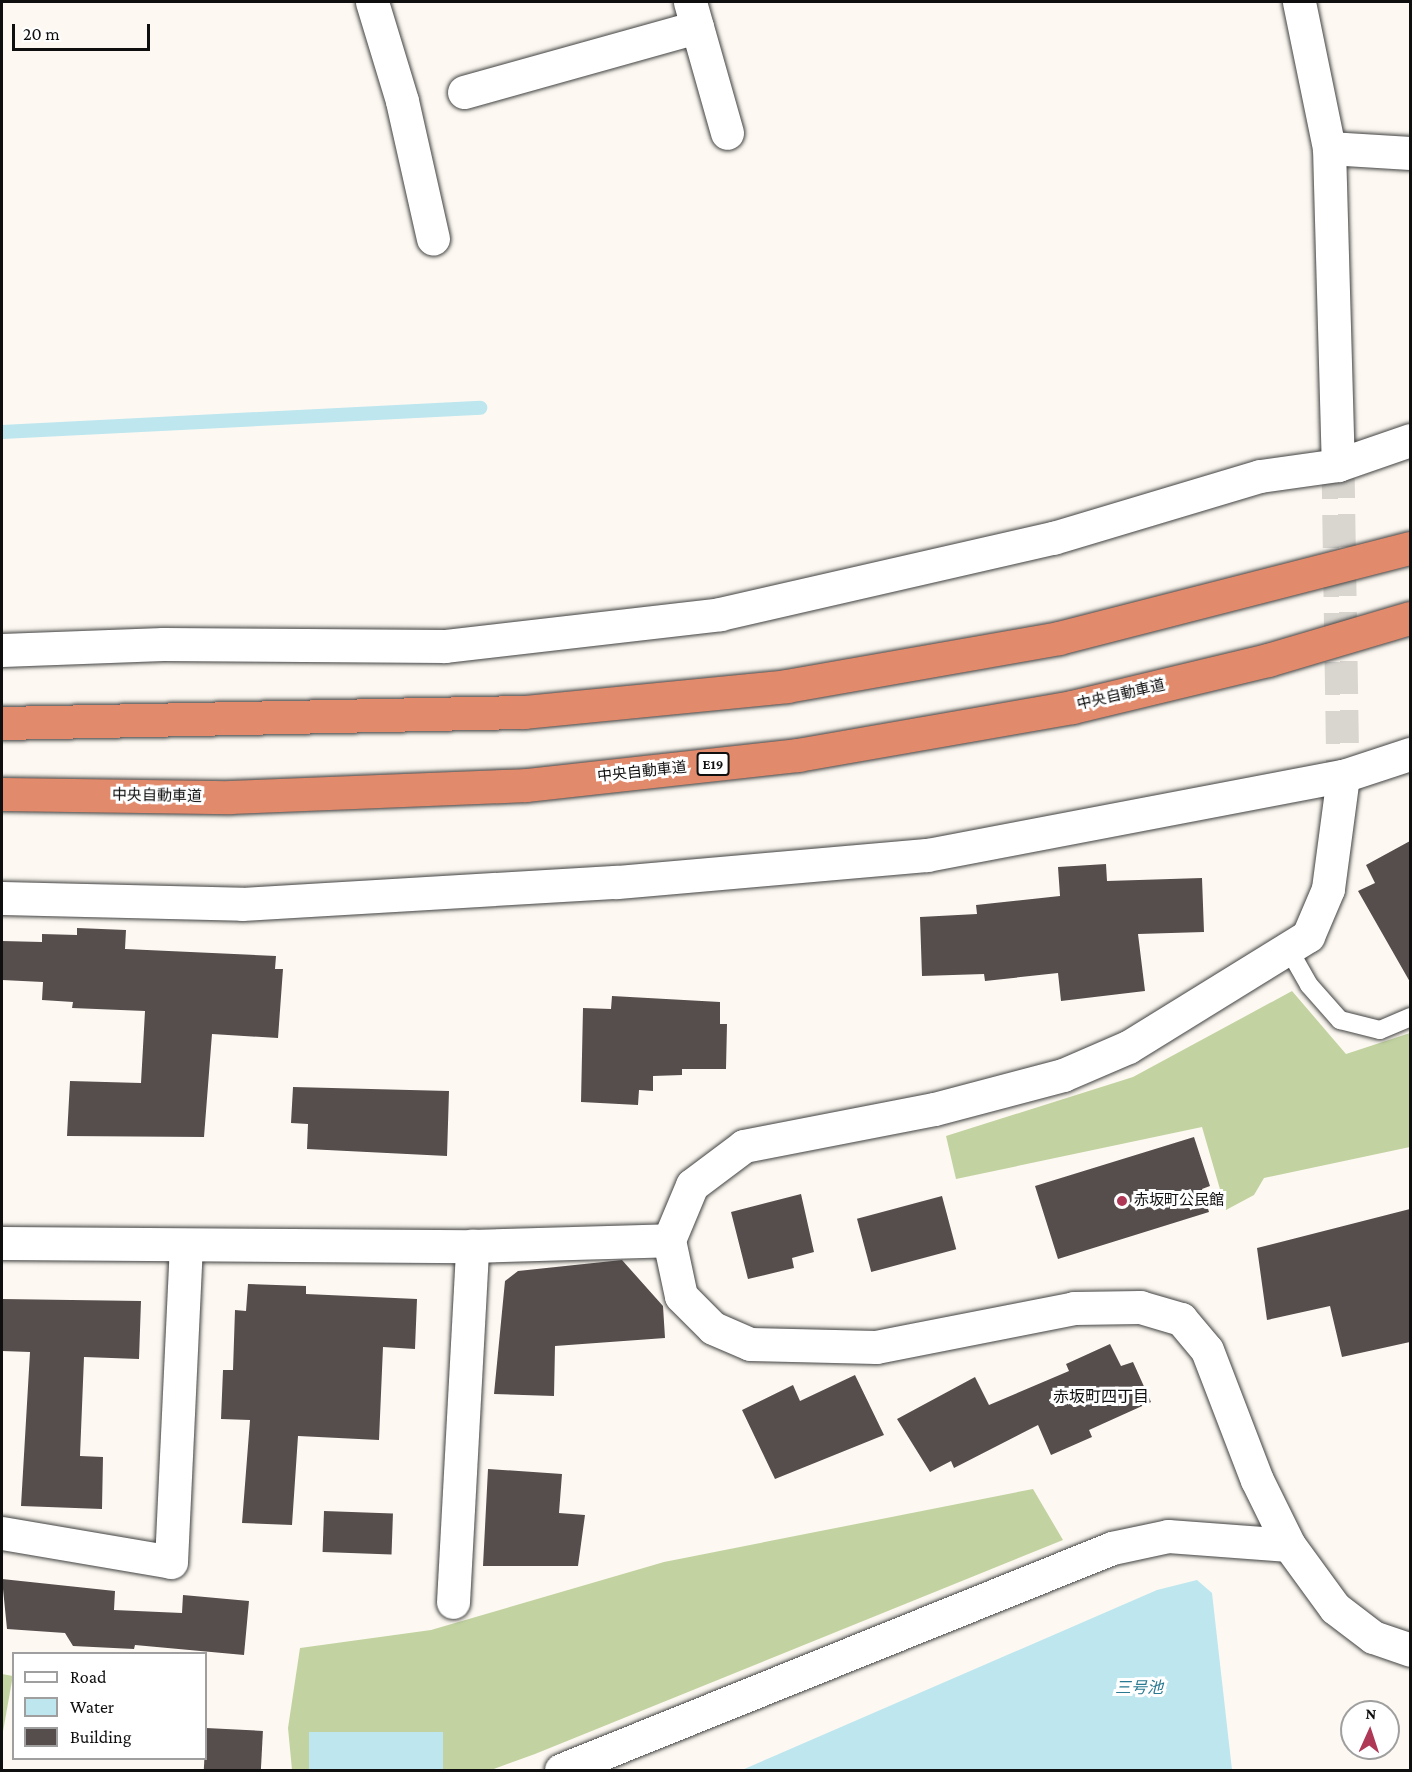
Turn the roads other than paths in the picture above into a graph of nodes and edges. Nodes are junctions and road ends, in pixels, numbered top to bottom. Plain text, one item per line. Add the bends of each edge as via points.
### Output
1 (372, 2) edge
2 (1299, 2) edge
3 (694, 14) edge
4 (464, 92) dead end
5 (727, 133) dead end
6 (1329, 147) junction
7 (1410, 153) edge
8 (433, 240) dead end
9 (1410, 440) edge
10 (1338, 465) junction
11 (1410, 548) edge
12 (1410, 618) edge
13 (2, 650) edge
14 (2, 723) edge
15 (1410, 754) edge
16 (1343, 776) junction
17 (2, 794) edge
18 (2, 898) edge
19 (1288, 948) junction
20 (1410, 1017) edge
21 (669, 1240) junction
22 (2, 1243) edge
23 (186, 1246) junction
24 (472, 1246) junction
25 (2, 1533) edge
26 (1289, 1545) junction
27 (453, 1602) dead end
28 (1410, 1650) edge
29 (561, 1770) edge

1 - 8 street via 402,101
2 - 6 street
3 - 4 street
3 - 5 street
6 - 7 street
6 - 10 street
9 - 10 street
10 - 13 street via 1260,476 1053,538 720,614 445,646 163,644
11 - 14 highway via 1059,638 786,686 524,712
12 - 17 highway, 中央自動車道 / E19 via 1268,660 1072,707 798,755 514,785 230,797
15 - 16 street
16 - 18 street via 927,855 617,882 242,904
16 - 19 street via 1328,890 1308,936
19 - 20 lane via 1309,985 1340,1020 1380,1030
19 - 21 street via 1128,1047 1063,1075 934,1109 744,1146 692,1185
21 - 24 street
21 - 26 street via 681,1296 713,1328 750,1344 876,1347 1074,1308 1140,1307 1180,1319 1207,1350 1257,1480
22 - 23 street
23 - 24 street
23 - 25 street via 171,1562
24 - 27 street
26 - 28 street via 1335,1608 1373,1637
26 - 29 street via 1168,1536 1112,1548

